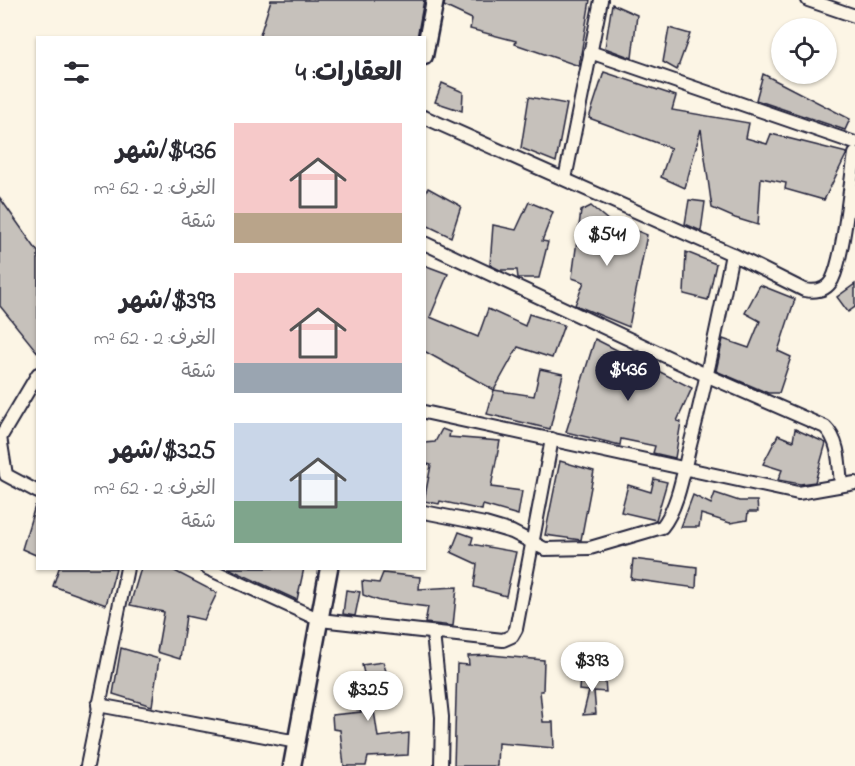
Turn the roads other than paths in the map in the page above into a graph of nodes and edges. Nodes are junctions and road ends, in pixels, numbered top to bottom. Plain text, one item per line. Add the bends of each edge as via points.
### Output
1 (435, 0) edge
2 (601, 0) edge
3 (808, 0) edge
4 (855, 16) edge
5 (426, 46) edge
6 (590, 52) junction
7 (426, 118) edge
8 (855, 143) edge
9 (855, 154) edge
10 (565, 179) junction
11 (426, 244) edge
12 (732, 254) junction
13 (708, 376) junction
14 (36, 377) edge
15 (426, 412) edge
16 (0, 437) edge
17 (552, 439) junction
18 (684, 468) junction
19 (855, 483) edge
20 (841, 485) junction
21 (36, 491) edge
22 (426, 512) edge
23 (531, 541) junction
24 (128, 570) edge
25 (211, 570) edge
26 (329, 570) edge
27 (320, 620) junction
28 (433, 634) junction
29 (98, 705) junction
30 (297, 742) junction
31 (87, 766) edge
32 (292, 766) edge
33 (441, 766) edge

1 - 5 street
2 - 6 street
3 - 4 street
6 - 8 street
6 - 10 street
7 - 10 street
9 - 12 street via 838,261 823,289 804,290
10 - 12 street
11 - 13 street
12 - 13 street
13 - 18 street
13 - 20 street via 825,427 836,444
14 - 16 street
15 - 17 street
16 - 21 street via 6,475
17 - 18 street
17 - 23 street
18 - 20 street via 798,493
18 - 23 street via 662,527 590,548 545,549
19 - 20 street
22 - 23 street via 485,524
23 - 28 street via 512,636 489,640
24 - 29 street
25 - 27 street
26 - 27 street
27 - 28 street
27 - 30 street
28 - 33 street via 442,717
29 - 30 street
29 - 31 street
30 - 32 street

